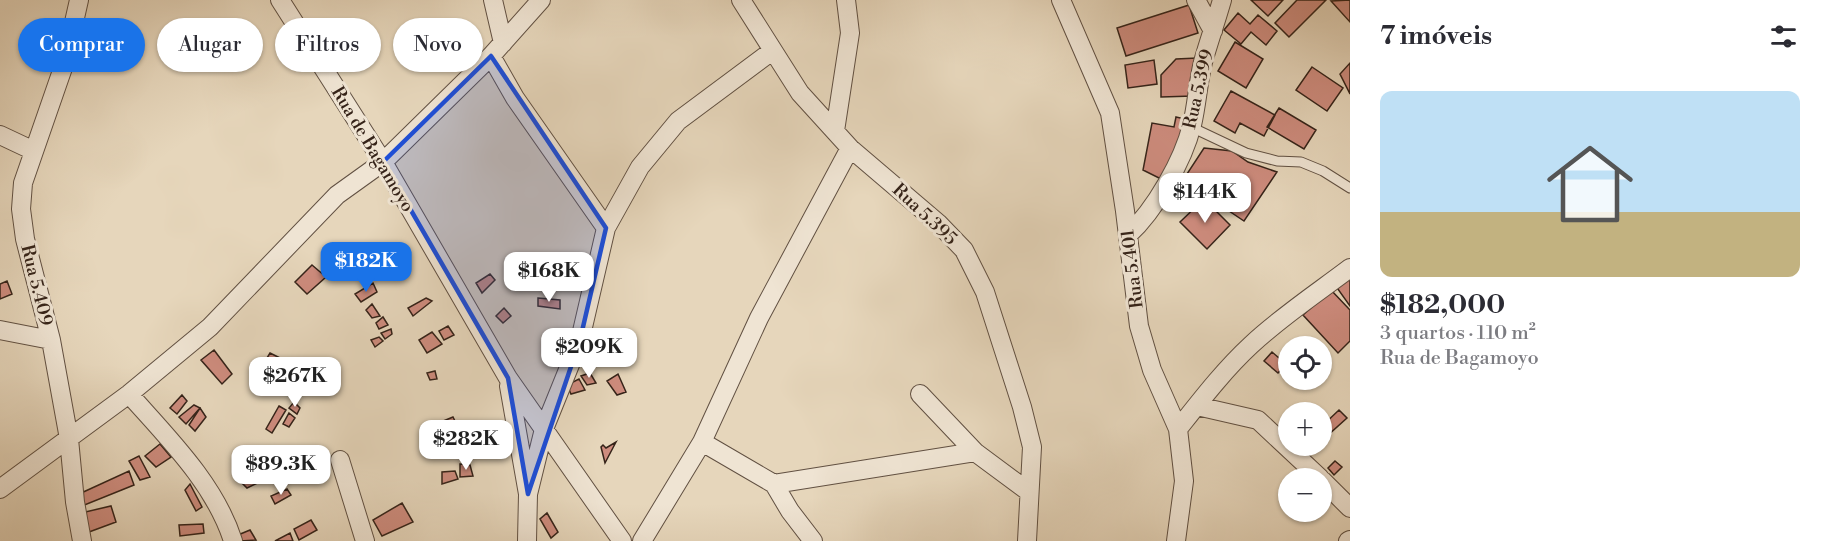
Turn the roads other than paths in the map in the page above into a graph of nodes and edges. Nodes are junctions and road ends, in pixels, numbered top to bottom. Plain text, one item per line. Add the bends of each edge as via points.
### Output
1 (79, 0) edge
2 (280, 0) edge
3 (493, 0) edge
4 (541, 0) edge
5 (741, 0) edge
6 (846, 0) edge
7 (1061, 0) edge
8 (1196, 0) edge
9 (1222, 0) edge
10 (1213, 31) junction
11 (497, 50) junction
12 (772, 51) junction
13 (1191, 127) junction
14 (835, 131) junction
15 (0, 135) edge
16 (850, 148) junction
17 (34, 152) junction
18 (383, 162) junction
19 (1350, 188) edge
20 (606, 228) junction
21 (1128, 235) junction
22 (1350, 268) edge
23 (0, 330) edge
24 (51, 340) junction
25 (508, 378) junction
26 (129, 394) junction
27 (921, 394) dead end
28 (1197, 405) junction
29 (544, 429) junction
30 (1178, 429) junction
31 (69, 439) junction
32 (702, 442) junction
33 (975, 452) junction
34 (340, 460) dead end
35 (1310, 468) edge
36 (774, 484) junction
37 (0, 489) edge
38 (1332, 490) edge
39 (1029, 492) junction
40 (528, 494) junction
41 (1350, 508) edge
42 (82, 541) edge
43 (234, 541) edge
44 (365, 541) edge
45 (526, 541) edge
46 (622, 541) edge
47 (642, 541) edge
48 (813, 541) edge
49 (1027, 541) edge
50 (1176, 541) edge

1 - 17 street, Rua 5.409 via 65,62
2 - 18 street, Rua de Bagamoyo
3 - 11 street
4 - 11 street
5 - 12 street, Rua 5.395
6 - 14 street via 850,33
7 - 21 street, Rua 5.401 via 1110,113
8 - 10 street
9 - 10 street, Rua 5.399
10 - 13 street, Rua 5.399
11 - 18 street
11 - 20 street via 515,98
12 - 14 street, Rua 5.395 via 800,93
12 - 20 street via 678,121 640,167
13 - 19 lane via 1246,153 1301,162
13 - 21 street, Rua 5.399 via 1161,193 1140,225
14 - 16 street, Rua 5.395
15 - 17 street
16 - 32 street via 759,318
16 - 39 street, Rua 5.395 via 964,250 985,292 1022,407 1032,447
17 - 24 street, Rua 5.409 via 23,183 21,209
18 - 25 street, Rua de Bagamoyo
18 - 26 street via 337,195 210,327
20 - 29 street via 580,340
21 - 30 street, Rua 5.401 via 1139,326 1152,370
22 - 28 street via 1251,345
23 - 24 street
24 - 31 street, Rua 5.409
25 - 29 street, Rua de Bagamoyo
25 - 40 street
26 - 31 street
26 - 43 street via 192,467
27 - 33 street
28 - 30 street
28 - 35 street via 1264,423
29 - 40 street
29 - 46 street, Rua de Bagamoyo
30 - 50 street, Rua 5.401 via 1184,481
31 - 37 street
31 - 42 street, Rua 5.409
32 - 36 street
32 - 47 street
33 - 36 street
33 - 39 street
34 - 44 street
36 - 48 street
38 - 41 street
39 - 49 street, Rua 5.395
40 - 45 street

